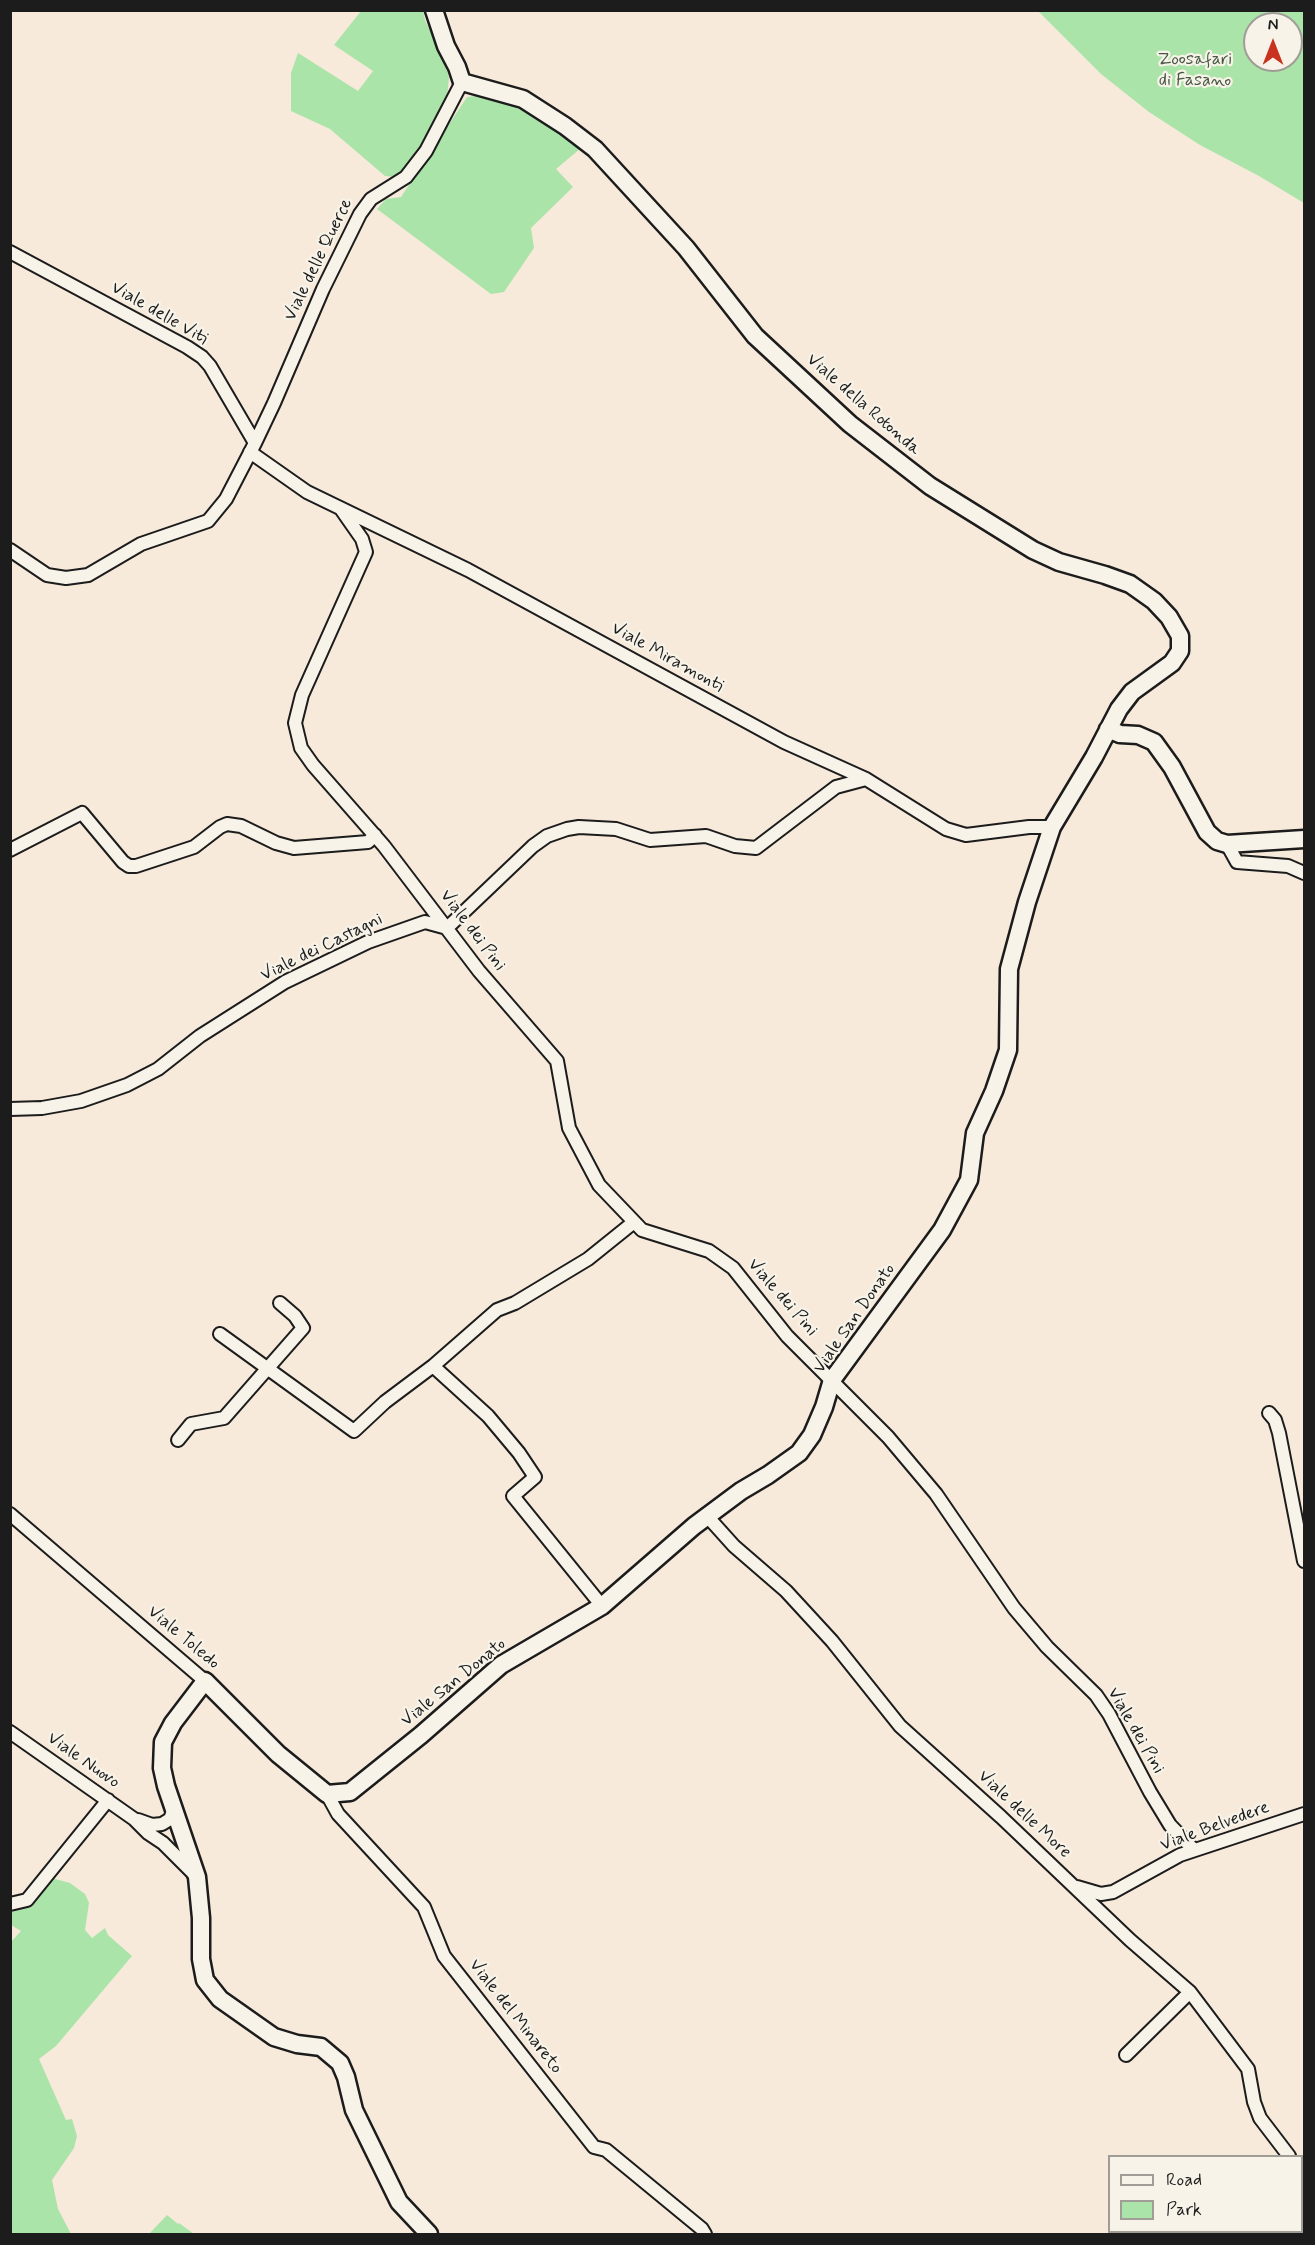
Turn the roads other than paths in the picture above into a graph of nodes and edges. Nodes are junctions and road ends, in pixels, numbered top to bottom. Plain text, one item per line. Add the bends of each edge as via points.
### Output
1 (434, 10) edge
2 (462, 82) junction
3 (10, 252) edge
4 (252, 447) junction
5 (341, 509) junction
6 (10, 550) edge
7 (1108, 729) junction
8 (866, 778) junction
9 (1052, 827) junction
10 (375, 835) junction
11 (1305, 839) edge
12 (1227, 844) junction
13 (10, 850) edge
14 (1305, 873) edge
15 (447, 928) junction
16 (10, 1109) edge
17 (634, 1222) junction
18 (280, 1303) dead end
19 (220, 1334) dead end
20 (434, 1366) junction
21 (268, 1368) junction
22 (832, 1380) junction
23 (1269, 1413) dead end
24 (178, 1440) dead end
25 (10, 1514) edge
26 (707, 1516) junction
27 (1305, 1561) edge
28 (602, 1606) junction
29 (205, 1681) junction
30 (10, 1732) edge
31 (327, 1794) junction
32 (108, 1800) junction
33 (174, 1809) junction
34 (1305, 1814) edge
35 (134, 1819) junction
36 (152, 1825) junction
37 (185, 1840) junction
38 (163, 1843) junction
39 (1194, 1850) junction
40 (197, 1877) junction
41 (1073, 1886) junction
42 (10, 1904) edge
43 (1190, 1992) junction
44 (1126, 2055) dead end
45 (1288, 2155) edge
46 (429, 2235) edge
47 (705, 2235) edge

1 - 2 street
2 - 4 street, Viale delle Querce via 426,151 406,177 371,199 360,214
2 - 7 street, Viale della Rotonda via 523,99 594,149 686,248 755,336 886,453 956,504 1033,550 1130,584 1169,616 1180,636 1180,651 1172,663 1132,692
3 - 4 street, Viale delle Viti via 202,357
4 - 5 street, Viale Miramonti via 307,492
4 - 6 street, Viale delle Querce via 226,499 208,521 141,544 88,574 66,578 47,574
5 - 8 street, Viale Miramonti via 468,570 784,742
5 - 10 street, Viale dei Pini via 362,539 366,552 303,695 295,723 301,748 313,765
7 - 9 street, Viale San Donato
7 - 12 street via 1154,742 1207,832
8 - 9 street, Viale Miramonti via 946,829 966,835
8 - 15 street via 836,787 756,848 706,836 650,840 616,829 579,827 547,836
9 - 22 street, Viale San Donato via 1009,969 1008,1050 975,1133 969,1180 942,1230
10 - 13 street via 368,842 294,848 227,824 194,847 129,866 82,813
10 - 15 street, Viale dei Pini
11 - 12 street
12 - 14 street via 1237,862 1288,866
15 - 16 street, Viale dei Castagni via 424,922 368,942 285,982 200,1036 158,1069 127,1085 81,1101
15 - 17 street, Viale dei Pini via 479,972 557,1061 569,1128 599,1185
17 - 20 street via 588,1259 515,1303 496,1310
17 - 22 street, Viale dei Pini via 642,1230 709,1251 733,1268 787,1336
18 - 21 street via 303,1328
19 - 21 street
20 - 21 street via 354,1431
20 - 28 street via 488,1416 519,1454 535,1477 513,1496
21 - 24 street via 224,1418 190,1424
22 - 26 street, Viale San Donato via 825,1407 799,1453
22 - 39 street, Viale dei Pini via 936,1494 1014,1608 1096,1695 1170,1825
23 - 27 street via 1279,1432
25 - 29 street, Viale Toledo
26 - 28 street, Viale San Donato
26 - 41 street, Viale delle More via 832,1641 900,1726
28 - 31 street, Viale San Donato via 501,1665 350,1792
29 - 31 street, Viale Toledo via 278,1754
29 - 33 street via 163,1742 162,1768
30 - 32 street, Viale Nuovo
31 - 47 street, Viale del Minareto via 338,1814 424,1906 444,1956 594,2147 606,2150
32 - 35 street, Viale Nuovo
32 - 42 street via 27,1900
33 - 36 street via 170,1819
33 - 37 street
34 - 39 street, Viale Belvedere
35 - 36 street, Viale Nuovo
35 - 38 street, Viale Nuovo
36 - 37 street, Viale Nuovo
37 - 38 street
37 - 40 street
38 - 40 street, Viale Nuovo
39 - 41 street, Viale Belvedere via 1113,1892 1101,1894
40 - 46 street via 205,1980 220,1999 274,2037 321,2047 340,2063 354,2110 399,2202
41 - 43 street, Viale delle More
43 - 44 street
43 - 45 street, Viale delle More via 1248,2069 1260,2118

